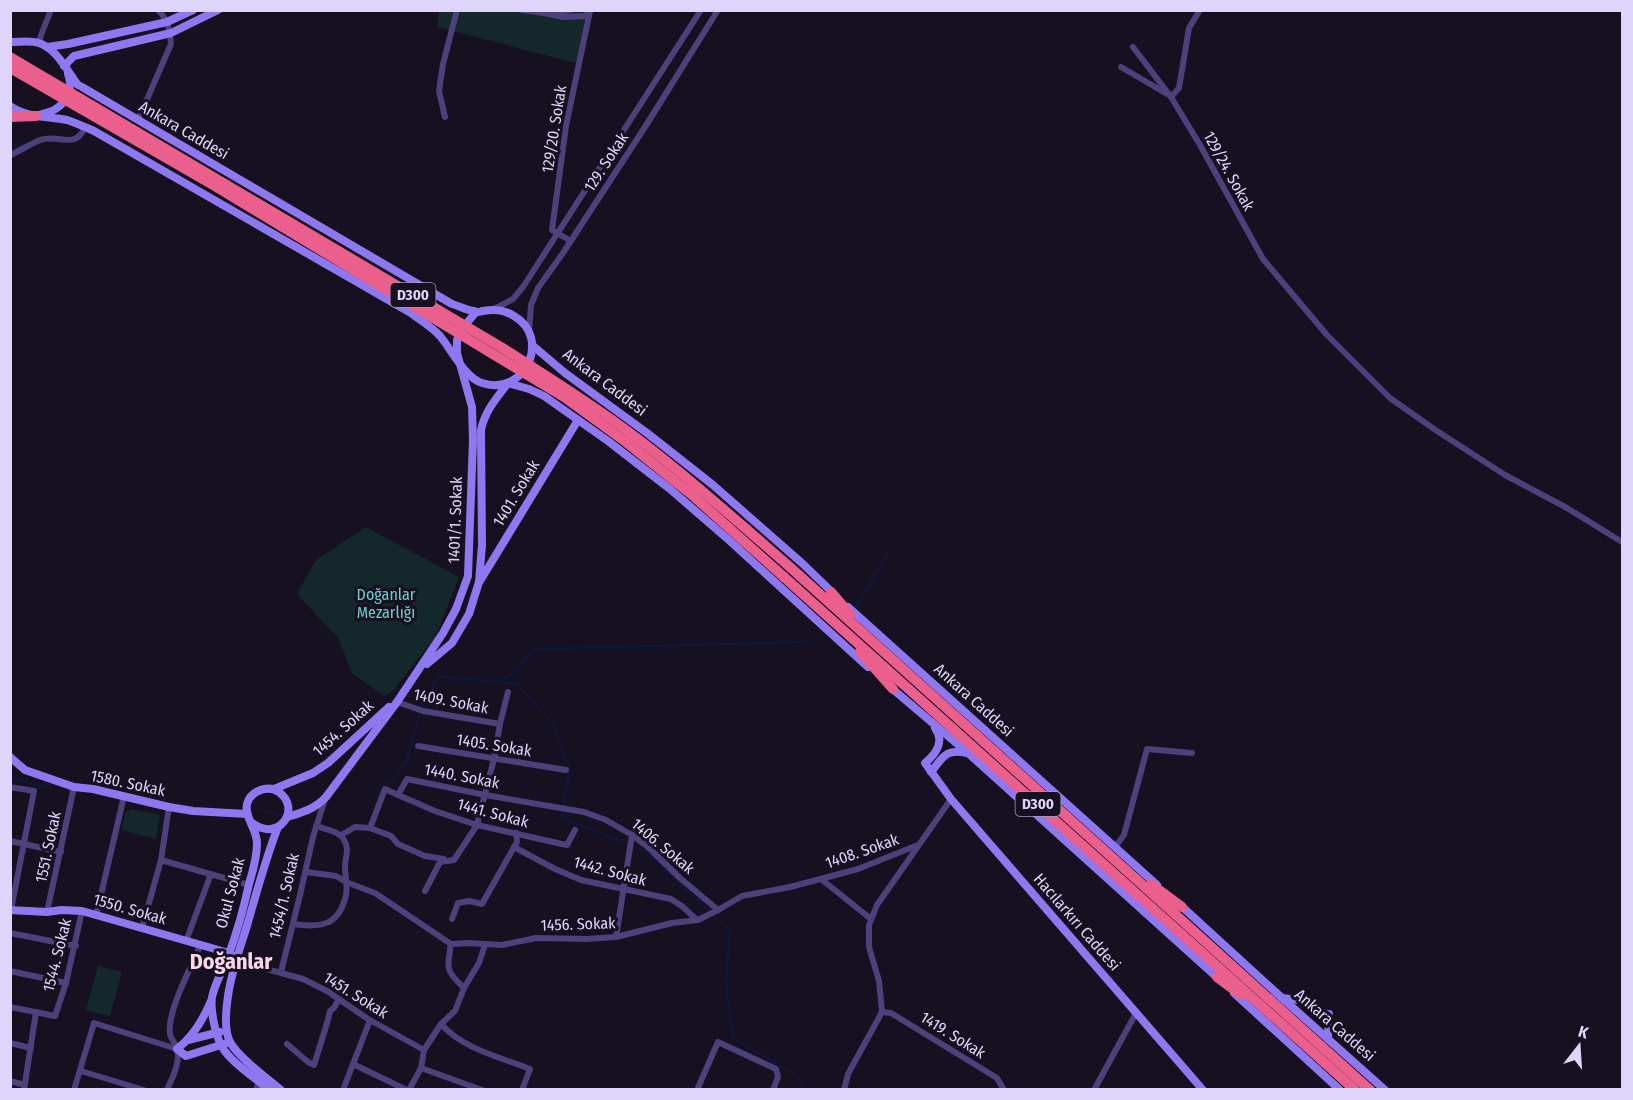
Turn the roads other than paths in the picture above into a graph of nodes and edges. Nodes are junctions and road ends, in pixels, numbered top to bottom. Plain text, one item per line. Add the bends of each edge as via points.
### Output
1 (51, 10) edge
2 (158, 10) edge
3 (193, 10) edge
4 (218, 10) edge
5 (457, 10) edge
6 (522, 10) edge
7 (571, 10) edge
8 (701, 10) edge
9 (718, 10) edge
10 (1200, 10) edge
11 (588, 12) edge
12 (544, 13) junction
13 (167, 22) junction
14 (171, 33) junction
15 (11, 42) edge
16 (43, 45) junction
17 (1133, 47) dead end
18 (10, 57) edge
19 (64, 67) junction
20 (1121, 67) dead end
21 (10, 68) edge
22 (1170, 97) junction
23 (10, 106) edge
24 (36, 116) junction
25 (10, 117) edge
26 (445, 117) dead end
27 (136, 119) junction
28 (85, 128) junction
29 (10, 155) edge
30 (558, 234) junction
31 (571, 241) junction
32 (490, 310) junction
33 (476, 312) junction
34 (529, 332) junction
35 (532, 345) junction
36 (458, 360) junction
37 (508, 384) junction
38 (578, 420) junction
39 (1623, 542) edge
40 (787, 573) junction
41 (479, 582) junction
42 (831, 592) junction
43 (823, 612) junction
44 (874, 642) junction
45 (420, 670) junction
46 (893, 689) junction
47 (508, 692) dead end
48 (397, 702) junction
49 (932, 722) junction
50 (500, 724) junction
51 (418, 746) dead end
52 (968, 753) junction
53 (1192, 753) dead end
54 (10, 757) edge
55 (494, 759) junction
56 (566, 770) dead end
57 (931, 772) junction
58 (10, 787) edge
59 (74, 787) junction
60 (274, 789) junction
61 (398, 795) junction
62 (485, 795) junction
63 (124, 796) junction
64 (326, 798) junction
65 (951, 799) junction
66 (169, 807) junction
67 (584, 812) joint
68 (248, 814) junction
69 (287, 818) junction
70 (252, 824) junction
71 (477, 825) junction
72 (316, 826) junction
73 (278, 827) junction
74 (370, 828) junction
75 (575, 830) dead end
76 (516, 833) junction
77 (632, 835) junction
78 (341, 836) junction
79 (10, 842) edge
80 (1097, 843) junction
81 (24, 844) junction
82 (918, 845) junction
83 (514, 847) junction
84 (1115, 847) junction
85 (61, 852) junction
86 (161, 860) junction
87 (454, 860) junction
88 (306, 872) junction
89 (211, 874) junction
90 (821, 879) junction
91 (346, 882) junction
92 (249, 885) junction
93 (624, 888) junction
94 (425, 891) dead end
95 (1182, 907) junction
96 (11, 910) edge
97 (718, 910) junction
98 (82, 911) junction
99 (47, 912) junction
100 (96, 916) junction
101 (452, 919) dead end
102 (871, 919) junction
103 (698, 920) junction
104 (293, 924) junction
105 (142, 928) junction
106 (10, 933) edge
107 (616, 937) junction
108 (186, 941) junction
109 (452, 944) junction
110 (200, 945) junction
111 (485, 945) junction
112 (76, 946) junction
113 (229, 953) junction
114 (237, 960) junction
115 (10, 971) edge
116 (281, 972) junction
117 (1217, 977) junction
118 (66, 983) junction
119 (464, 988) junction
120 (212, 998) junction
121 (1282, 998) junction
122 (339, 999) junction
123 (1299, 1000) dead end
124 (10, 1007) edge
125 (36, 1012) junction
126 (882, 1012) junction
127 (1136, 1013) junction
128 (1329, 1014) dead end
129 (370, 1020) junction
130 (441, 1024) junction
131 (227, 1030) junction
132 (1292, 1032) junction
133 (216, 1033) junction
134 (1328, 1039) junction
135 (188, 1040) junction
136 (10, 1043) edge
137 (226, 1043) junction
138 (287, 1044) dead end
139 (31, 1048) junction
140 (177, 1049) junction
141 (424, 1050) junction
142 (352, 1064) junction
143 (421, 1068) junction
144 (81, 1071) junction
145 (10, 1081) edge
146 (1357, 1084) edge
147 (257, 1085) edge
148 (24, 1087) edge
149 (74, 1089) edge
150 (144, 1089) edge
151 (167, 1089) edge
152 (269, 1089) edge
153 (281, 1089) edge
154 (343, 1089) edge
155 (408, 1089) edge
156 (482, 1089) edge
157 (522, 1089) edge
158 (697, 1089) edge
159 (773, 1089) edge
160 (844, 1089) edge
161 (1004, 1089) edge
162 (1094, 1089) edge
163 (1203, 1089) edge
164 (1340, 1089) edge
165 (1370, 1089) edge
166 (1385, 1089) edge

1 - 16 street via 41,35
2 - 13 street
3 - 13 main road
4 - 14 main road
5 - 26 street via 439,91
6 - 12 street
7 - 12 street
8 - 30 street, 129. Sokak
9 - 31 street, 129. Sokak
10 - 22 street via 1189,28 1179,88
11 - 12 street via 563,17
11 - 30 street, 129/20. Sokak via 566,126 552,230
13 - 14 street
13 - 16 main road via 68,44
14 - 19 main road via 74,56
14 - 27 street via 171,44
15 - 16 main road
16 - 19 main road, Ankara Caddesi
17 - 22 street, 129/24. Sokak
18 - 40 highway, Ankara Caddesi / D300, bridge via 571,390 699,487
19 - 24 main road via 70,80 68,95 59,108
19 - 27 main road, Ankara Caddesi via 78,85
20 - 22 street, 129/24. Sokak
21 - 40 highway, Ankara Caddesi / D300, bridge via 223,191 564,398 626,442
22 - 39 street, 129/24. Sokak via 1263,259 1390,398 1504,475
23 - 24 main road
24 - 25 highway
24 - 28 main road via 66,120
27 - 33 main road, Ankara Caddesi via 452,304
28 - 29 street via 71,141 57,137 39,140
28 - 36 main road via 411,313 438,333
30 - 31 street
30 - 32 street, 129. Sokak via 513,299
31 - 34 street, 129. Sokak via 538,288
32 - 33 main road, Ankara Caddesi
32 - 34 main road, Ankara Caddesi via 514,315
33 - 36 main road via 457,340
34 - 35 main road
35 - 37 main road via 525,371
35 - 42 main road, Ankara Caddesi via 712,485
36 - 37 main road via 466,374 480,383
36 - 45 main road, 1401/1. Sokak via 472,407 468,576 456,609
37 - 38 main road via 544,396
37 - 41 main road, 1401/1. Sokak via 489,407 481,430
38 - 41 main road, 1401. Sokak
38 - 46 main road via 670,489
40 - 43 highway, Ankara Caddesi / D300
40 - 44 highway, Ankara Caddesi / D300
41 - 45 main road, 1401/1. Sokak via 469,614 452,643
42 - 44 highway
42 - 84 main road, Ankara Caddesi
43 - 46 highway
43 - 132 highway, Ankara Caddesi / D300
44 - 80 highway, Ankara Caddesi / D300
45 - 48 main road, 1401/1. Sokak
46 - 49 main road
47 - 50 street, 1409. Sokak
48 - 50 street, 1409. Sokak via 423,711
48 - 60 main road, 1454. Sokak via 328,763
48 - 64 main road, 1401/1. Sokak
49 - 52 main road
49 - 57 main road, Hacılarkırı Caddesi via 940,734 936,752 925,763
50 - 55 street, 1409. Sokak
51 - 55 street, 1405. Sokak
52 - 57 main road via 950,752
52 - 117 main road
53 - 84 street via 1147,749 1124,835
54 - 59 main road, 1580. Sokak via 25,770
55 - 56 street, 1405. Sokak
55 - 62 street, 1409. Sokak
57 - 65 main road, Hacılarkırı Caddesi
58 - 81 street via 34,791
59 - 63 main road, 1580. Sokak
59 - 85 street, 1551. Sokak
60 - 68 main road via 255,793 247,804
60 - 69 main road via 288,804
61 - 62 street, 1440. Sokak via 407,779
61 - 71 street, 1441. Sokak
61 - 74 street, 1440. Sokak via 385,789
62 - 67 street, 1440. Sokak
62 - 71 street, 1409. Sokak
63 - 66 main road, 1580. Sokak
63 - 100 street
64 - 69 main road
64 - 72 street, 1401/1. Sokak
65 - 82 street, 1408. Sokak
65 - 127 main road, Hacılarkırı Caddesi
66 - 68 main road, 1580. Sokak
66 - 86 street
67 - 77 street, 1406. Sokak
68 - 70 main road
69 - 73 main road
70 - 73 main road via 264,830
70 - 92 main road, Okul Sokak via 257,843
71 - 76 street, 1441. Sokak
71 - 87 street, 1409. Sokak
72 - 78 street
72 - 88 street, 1454/1. Sokak
73 - 114 main road
74 - 78 street via 355,827
74 - 87 street via 425,855
75 - 76 street, 1441. Sokak via 567,845
76 - 83 street
77 - 93 street
77 - 97 street, 1406. Sokak
78 - 91 street via 348,851 344,865
79 - 81 street
80 - 95 highway
80 - 146 highway, Ankara Caddesi / D300
81 - 85 street
81 - 96 street
82 - 90 street, 1408. Sokak
82 - 102 street, 1408. Sokak
83 - 93 street, 1442. Sokak via 581,880
83 - 101 street via 482,904 458,903
84 - 95 main road, Ankara Caddesi
85 - 99 street, 1551. Sokak
86 - 89 street
86 - 105 street
87 - 94 street, 1409. Sokak via 440,862
88 - 91 street via 331,875
88 - 104 street, 1454/1. Sokak
89 - 92 street
89 - 108 street
90 - 97 street, 1456. Sokak via 742,896
90 - 102 street, 1408. Sokak
91 - 104 street via 346,895 332,921 310,927
91 - 109 street via 375,893
92 - 113 main road, Okul Sokak
93 - 103 street, 1442. Sokak via 671,899
93 - 107 street
95 - 121 main road, Ankara Caddesi
96 - 99 main road, 1550. Sokak
97 - 103 street, 1456. Sokak
98 - 99 main road, 1550. Sokak
98 - 100 main road, 1550. Sokak
98 - 112 street, 1544. Sokak
100 - 105 main road, 1550. Sokak
102 - 126 street via 869,947 879,981
103 - 107 street, 1456. Sokak
104 - 116 street, 1454/1. Sokak
105 - 108 main road, 1550. Sokak
106 - 112 street
107 - 111 street, 1456. Sokak via 536,938
108 - 110 main road, 1550. Sokak
109 - 111 street, 1456. Sokak
109 - 119 street via 448,969
110 - 113 main road, 1550. Sokak
110 - 140 street via 170,1023 170,1037
111 - 119 street
112 - 118 street, 1544. Sokak
113 - 114 main road, 1550. Sokak
113 - 120 main road, Okul Sokak
114 - 116 street, 1451. Sokak
114 - 131 main road via 228,994
115 - 118 street
116 - 122 street, 1451. Sokak
117 - 132 highway
117 - 164 main road
118 - 125 street, 1544. Sokak via 55,1016
119 - 130 street via 455,1011
120 - 133 main road, Okul Sokak
120 - 135 main road
121 - 123 main road
121 - 134 main road, Ankara Caddesi
122 - 129 street, 1451. Sokak
122 - 138 street via 330,1011 313,1066
124 - 125 street
125 - 139 street, 1544. Sokak
126 - 160 street via 848,1074
126 - 161 street, 1419. Sokak via 891,1013 997,1078
127 - 162 street
127 - 163 main road, Hacılarkırı Caddesi
128 - 134 main road
129 - 141 street, 1451. Sokak
129 - 142 street
130 - 141 street
130 - 157 street via 460,1041 530,1069
131 - 133 main road
131 - 137 main road
132 - 146 highway, Ankara Caddesi / D300
133 - 135 main road
133 - 137 main road, Okul Sokak
134 - 166 main road, Ankara Caddesi
135 - 140 main road
136 - 139 street
137 - 140 main road via 186,1056
137 - 147 main road, Okul Sokak via 231,1058
137 - 153 main road
139 - 148 street, 1544. Sokak
140 - 144 street via 94,1023
140 - 151 street via 178,1058
141 - 143 street
142 - 154 street
142 - 155 street
143 - 155 street
143 - 156 street
144 - 149 street
144 - 150 street
145 - 148 street
146 - 165 highway, Ankara Caddesi / D300
147 - 152 main road, Okul Sokak
158 - 159 street via 718,1042 776,1069 778,1077

